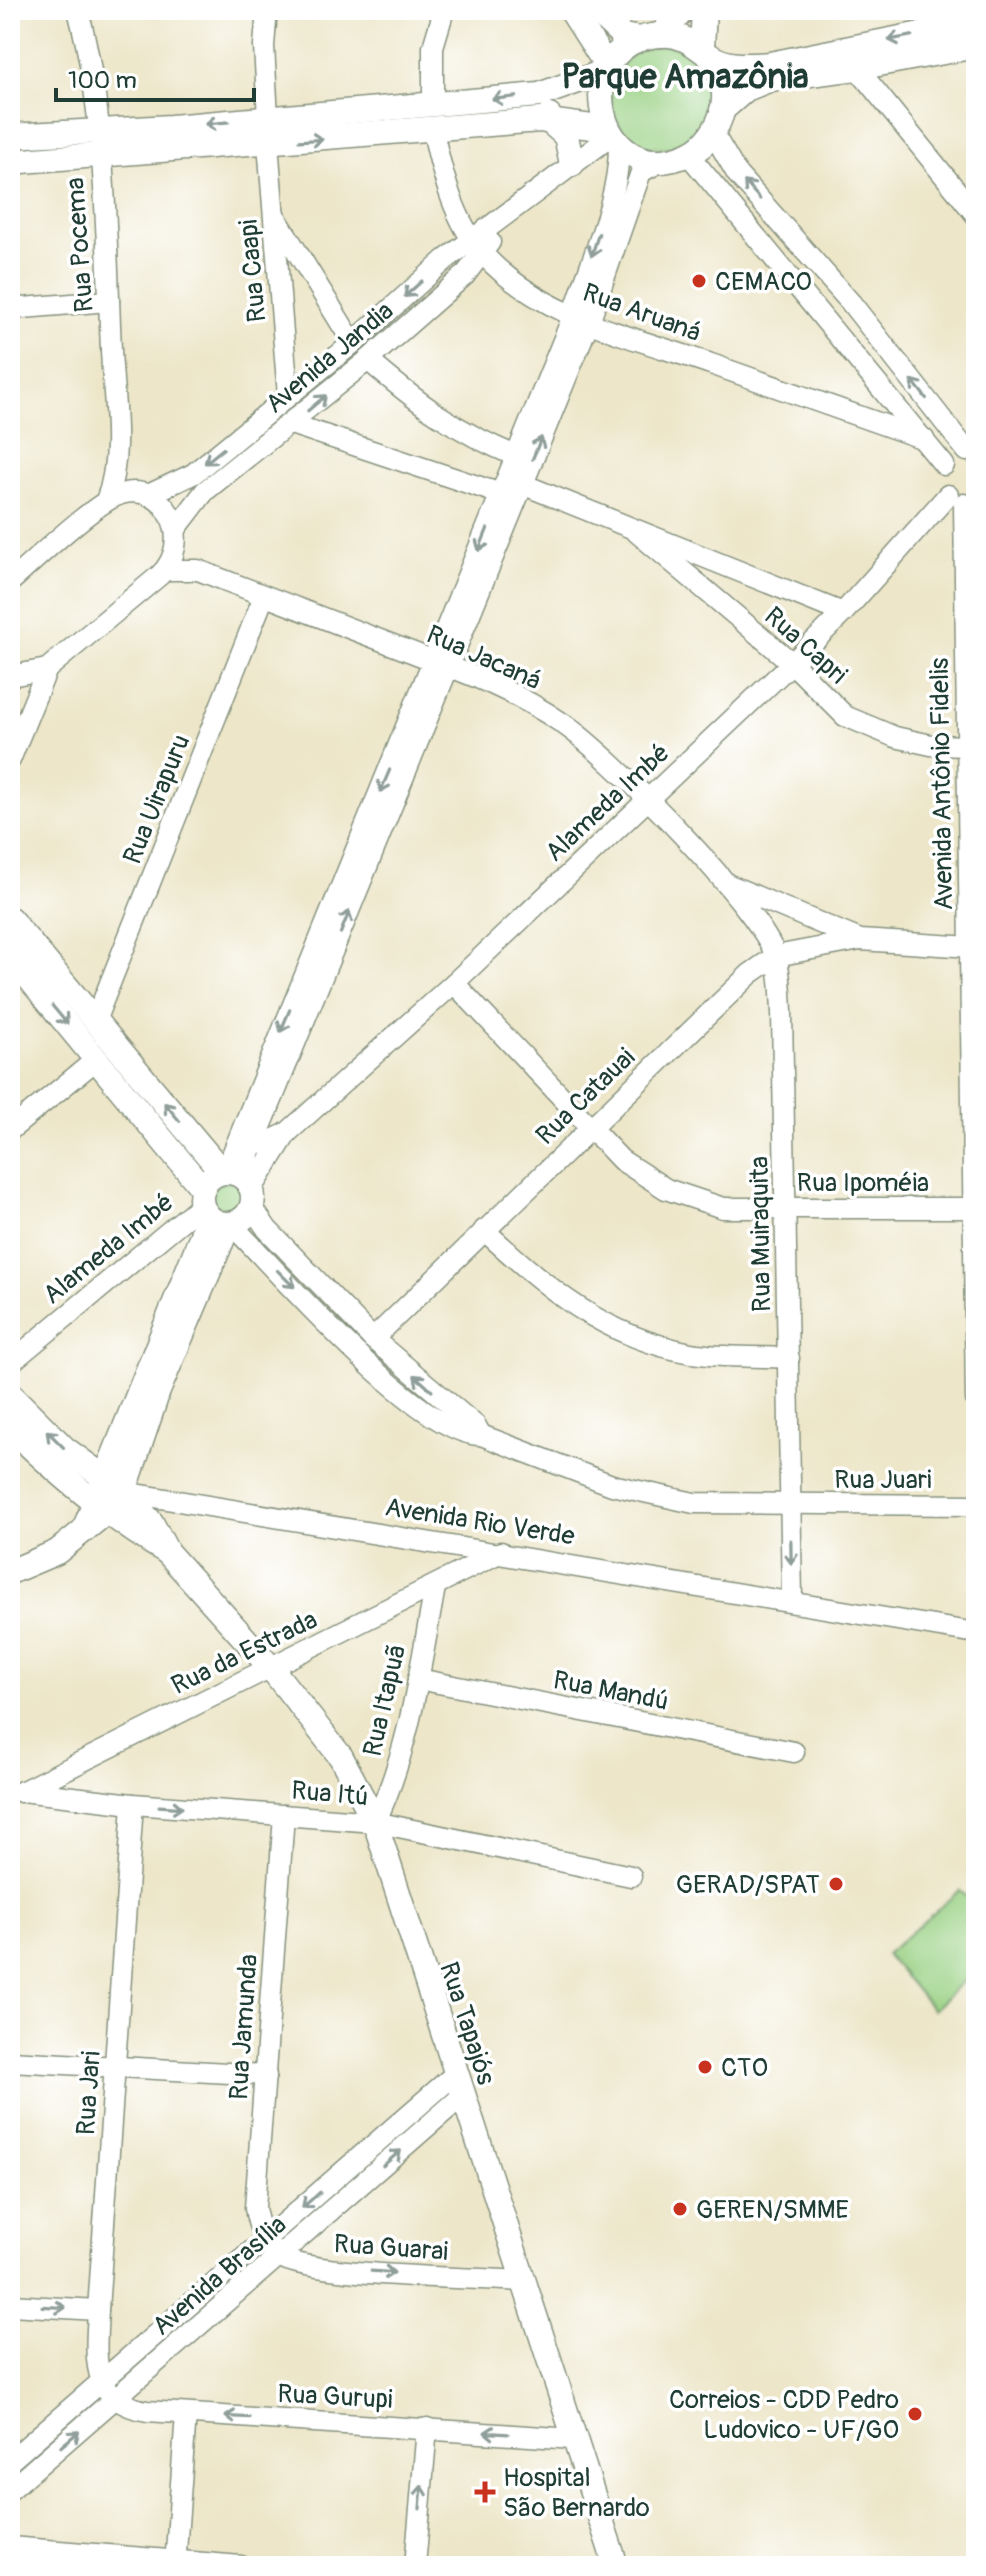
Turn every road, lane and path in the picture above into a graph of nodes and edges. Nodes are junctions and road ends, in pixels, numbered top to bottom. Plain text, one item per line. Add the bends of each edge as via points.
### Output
1 (97, 10) edge
2 (267, 10) edge
3 (444, 10) edge
4 (571, 10) edge
5 (595, 10) edge
6 (683, 10) edge
7 (704, 10) edge
8 (81, 20) edge
9 (976, 23) edge
10 (651, 37) junction
11 (976, 46) edge
12 (707, 53) junction
13 (857, 68) junction
14 (606, 69) junction
15 (546, 94) junction
16 (433, 106) junction
17 (722, 110) junction
18 (549, 121) junction
19 (268, 130) junction
20 (433, 131) junction
21 (713, 133) junction
22 (10, 136) edge
23 (613, 136) junction
24 (98, 143) junction
25 (689, 155) junction
26 (10, 162) edge
27 (660, 162) junction
28 (572, 164) junction
29 (618, 207) junction
30 (273, 213) junction
31 (976, 215) edge
32 (478, 246) junction
33 (109, 301) junction
34 (851, 303) junction
35 (10, 309) edge
36 (581, 319) junction
37 (828, 322) junction
38 (353, 343) junction
39 (368, 360) junction
40 (288, 396) junction
41 (291, 424) junction
42 (924, 439) junction
43 (971, 452) edge
44 (516, 456) junction
45 (116, 459) junction
46 (944, 465) junction
47 (522, 484) junction
48 (140, 493) junction
49 (501, 494) junction
50 (963, 500) edge
51 (106, 501) junction
52 (633, 529) junction
53 (177, 539) junction
54 (165, 570) junction
55 (198, 570) junction
56 (13, 577) edge
57 (264, 596) junction
58 (843, 613) junction
59 (792, 663) junction
60 (442, 664) junction
61 (47, 669) junction
62 (12, 673) edge
63 (26, 717) junction
64 (970, 746) junction
65 (10, 760) edge
66 (646, 801) junction
67 (725, 883) junction
68 (10, 919) edge
69 (860, 940) junction
70 (972, 947) junction
71 (10, 955) edge
72 (776, 956) junction
73 (454, 983) junction
74 (95, 1021) junction
75 (97, 1059) junction
76 (590, 1127) junction
77 (10, 1130) edge
78 (287, 1133) junction
79 (254, 1142) junction
80 (238, 1183) junction
81 (203, 1202) junction
82 (975, 1208) edge
83 (786, 1209) junction
84 (230, 1224) junction
85 (484, 1230) junction
86 (373, 1339) junction
87 (789, 1358) junction
88 (10, 1363) edge
89 (10, 1394) edge
90 (976, 1399) edge
91 (10, 1427) edge
92 (481, 1435) junction
93 (108, 1495) junction
94 (791, 1505) junction
95 (976, 1505) edge
96 (501, 1552) junction
97 (10, 1572) edge
98 (435, 1587) junction
99 (792, 1600) junction
100 (976, 1633) edge
101 (271, 1668) junction
102 (418, 1679) junction
103 (794, 1752) dead end
104 (16, 1794) edge
105 (133, 1804) junction
106 (284, 1815) junction
107 (375, 1822) junction
108 (631, 1876) dead end
109 (10, 2061) edge
110 (116, 2067) junction
111 (266, 2075) junction
112 (458, 2086) junction
113 (349, 2166) junction
114 (363, 2183) junction
115 (265, 2240) junction
116 (279, 2256) junction
117 (522, 2281) junction
118 (10, 2305) edge
119 (98, 2310) junction
120 (102, 2384) junction
121 (116, 2400) junction
122 (186, 2414) junction
123 (427, 2428) junction
124 (574, 2439) junction
125 (10, 2461) edge
126 (10, 2490) edge
127 (10, 2547) edge
128 (175, 2564) edge
129 (241, 2566) edge
130 (415, 2566) edge
131 (616, 2566) edge

1 - 8 street, Rua Pocema
2 - 19 street, Rua Caapi
3 - 16 street via 433,47
4 - 14 main road
5 - 10 main road via 623,36
6 - 10 main road
7 - 12 main road
8 - 24 street, Rua Pocema
9 -> 12 main road via 770,64 740,66
10 - 12 main road via 676,36
10 - 14 main road via 626,46
11 - 13 main road
12 - 17 main road via 726,92
13 - 17 main road via 771,79 746,89
13 - 31 street
14 - 15 main road
14 - 23 main road via 600,105
15 -> 16 main road
15 - 18 main road
16 - 19 main road
17 - 21 main road
18 - 20 main road
18 - 23 main road
18 - 28 main road via 566,136
19 -> 20 main road
19 - 24 main road
19 - 30 street, Rua Caapi
20 - 32 street, Rua Aruaná via 456,208
21 - 25 main road
34 -> 21 street via 737,174
22 - 24 main road
23 - 27 main road via 642,159
23 - 28 street, Avenida Jandia
23 - 29 street via 620,166
24 - 26 main road
24 - 33 street, Rua Pocema
25 - 27 main road
25 - 37 street
27 - 29 street via 641,172
28 - 32 street, Avenida Jandia via 506,216
29 - 36 street
30 - 38 street
30 - 40 street, Rua Caapi
32 - 36 street, Rua Aruaná via 503,272
32 -> 38 street, Avenida Jandia
32 - 39 street, Avenida Jandia via 465,275
33 - 35 street
33 - 45 street, Rua Pocema
34 - 37 street
43 -> 34 street
36 - 42 street, Rua Aruaná
36 - 44 street
47 -> 36 street
37 - 42 street
38 - 40 street, Avenida Jandia
41 -> 39 street, Avenida Jandia
39 - 44 street via 420,406
40 -> 48 street, Avenida Jandia via 193,474
41 - 49 street
41 - 53 street, Avenida Jandia via 205,491
42 - 46 street
43 - 46 street via 955,454
44 - 49 street
45 - 48 street, Rua Pocema
45 - 51 street, Rua Pocema
46 - 50 street, Avenida Antônio Fidelis via 941,482
47 - 52 street, Rua Capri
47 - 60 street
48 - 51 street, Avenida Jandia
48 - 53 street, Rua Pocema via 165,510
49 -> 60 street
50 - 58 street, Alameda Imbé
50 - 64 street, Avenida Antônio Fidelis
51 - 56 street
52 - 58 street, Rua Capri
52 - 59 street, Rua Capri
53 - 54 street, Avenida Jandia
53 - 55 street, Rua Jacaná
54 - 55 street, Rua Jacaná
54 - 61 street
55 - 57 street, Rua Jacaná
57 - 60 street, Rua Jacaná
57 - 74 street, Rua Uirapuru
58 - 59 street, Alameda Imbé
59 - 64 street, Rua Capri via 845,716 895,737
59 - 66 street, Alameda Imbé
60 - 66 street, Rua Jacaná via 498,686 564,724
79 -> 60 street
60 -> 80 street via 246,1113
61 - 62 street
61 - 63 street
62 - 63 street
63 - 65 street
64 - 70 street, Avenida Antônio Fidelis
66 - 67 street, Rua Jacaná
66 - 73 street, Alameda Imbé
67 - 69 street, Rua Jacaná
67 - 72 street, Rua Muiraquita
68 - 74 main road
69 - 70 street, Rua Jacaná
69 - 72 street, Rua Catauai
70 - 82 street, Avenida Antônio Fidelis
71 -> 75 main road
72 - 76 street, Rua Catauai via 750,974
72 - 83 street, Rua Muiraquita
73 - 76 street, Rua Ipoméia
73 - 78 street, Alameda Imbé
80 -> 74 main road
75 - 77 street
75 - 81 main road
76 - 83 street, Rua Ipoméia via 621,1160 666,1189 723,1208
76 - 85 street, Rua Catauai
78 - 79 street, Alameda Imbé via 264,1144
78 - 80 street, Alameda Imbé
79 - 80 street
80 - 81 main road via 213,1175
80 - 84 main road via 244,1218
80 - 86 street via 267,1229
81 - 84 main road via 212,1219
81 - 88 street, Alameda Imbé
81 - 93 main road via 202,1235
82 - 83 street, Rua Ipoméia
82 - 90 street, Avenida Antônio Fidelis
83 - 87 street, Rua Muiraquita
84 -> 92 street, Rua Juari via 386,1381 450,1427
84 - 93 main road
85 - 86 street, Rua Catauai
85 - 87 street via 542,1284 610,1326 693,1353
92 -> 86 street
87 - 94 street, Rua Muiraquita
93 -> 89 main road, Avenida Rio Verde
91 - 93 main road, Avenida Rio Verde via 45,1461
92 - 94 street, Rua Juari via 612,1485 694,1503
93 - 96 street, Avenida Rio Verde
93 - 97 main road via 83,1532 57,1552
93 - 101 main road, Rua Tapajós via 151,1522 167,1552
94 - 95 street, Rua Juari
94 -> 99 street, Rua Muiraquita
96 - 98 street, Rua da Estrada
96 - 99 street, Avenida Rio Verde
98 - 101 street, Rua da Estrada
98 - 102 street, Rua Itapuã
99 - 100 street, Avenida Rio Verde
101 - 104 street, Rua da Estrada
101 - 107 main road, Rua Tapajós via 341,1757
102 - 103 street, Rua Mandú
102 - 107 street, Rua Itapuã via 387,1798
104 - 105 street, Rua Itú
105 -> 106 street, Rua Itú
105 - 110 street, Rua Jari
106 - 107 street, Rua Itú
106 - 111 street, Rua Jamunda
107 - 108 street, Rua Itú
107 - 112 main road, Rua Tapajós
109 - 110 street
110 - 111 street
110 - 119 street, Rua Jari
111 - 115 street, Rua Jamunda via 255,2208
112 - 113 street, Avenida Brasília
114 -> 112 street, Avenida Brasília
112 - 117 main road, Rua Tapajós
113 - 114 street
113 -> 115 street, Avenida Brasília
114 - 116 street, Avenida Brasília
115 - 116 street
115 - 120 street, Avenida Brasília
116 -> 117 street, Rua Guarai via 313,2268
116 - 121 street, Avenida Brasília
117 - 124 main road, Rua Tapajós
118 -> 119 street
119 - 120 street, Rua Jari via 96,2364
120 - 121 street
120 - 125 street, Avenida Brasília
121 - 122 street, Rua Gurupi via 136,2409
126 -> 121 street, Avenida Brasília
123 -> 122 street, Rua Gurupi
122 - 128 street
124 -> 123 street, Rua Gurupi
130 -> 123 street
124 - 131 main road, Rua Tapajós
127 - 128 street
128 - 129 street

